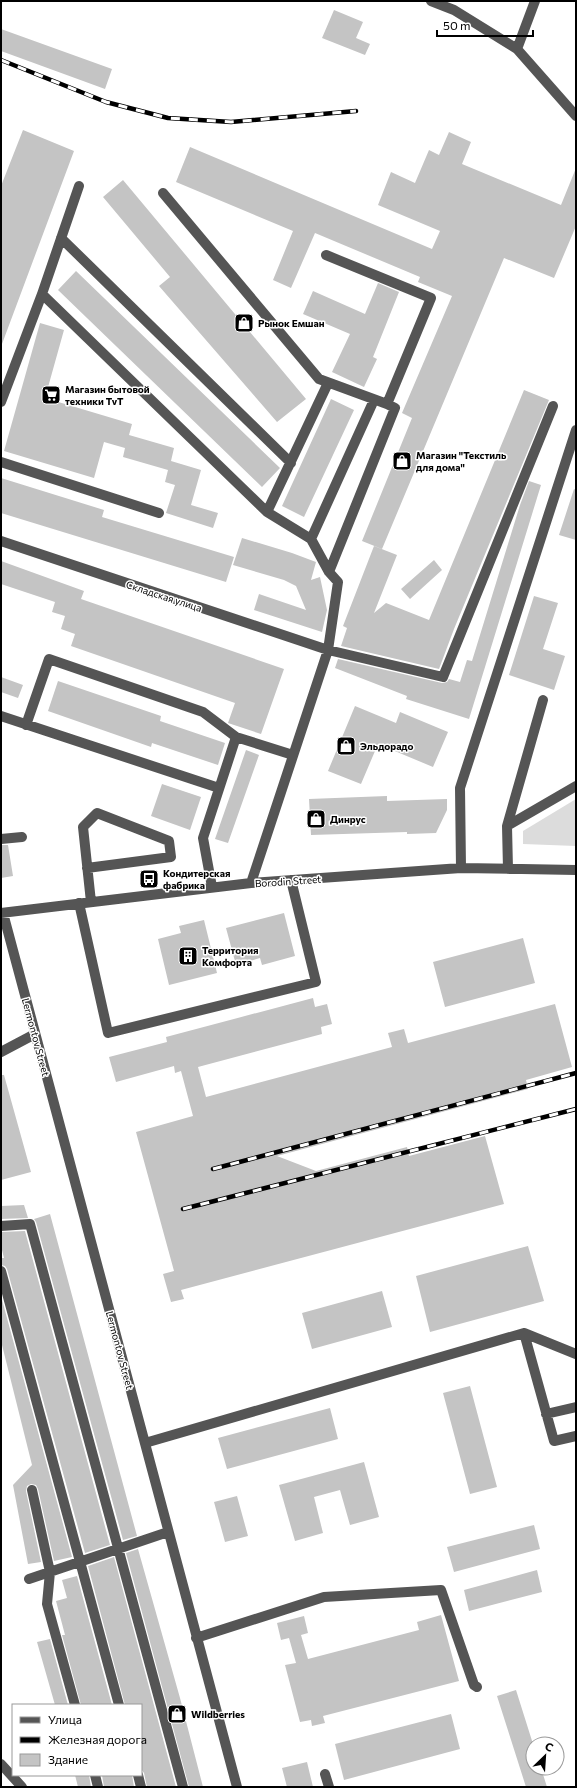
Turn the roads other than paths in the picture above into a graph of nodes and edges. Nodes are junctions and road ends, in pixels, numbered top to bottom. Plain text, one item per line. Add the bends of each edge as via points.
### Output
1 (431, 1) edge
2 (536, 1) edge
3 (517, 49) junction
4 (576, 116) edge
5 (79, 186) dead end
6 (163, 193) dead end
7 (61, 238) junction
8 (326, 255) dead end
9 (42, 294) junction
10 (328, 383) junction
11 (374, 400) junction
12 (1, 402) edge
13 (387, 404) junction
14 (553, 406) dead end
15 (576, 430) edge
16 (1, 462) edge
17 (291, 463) junction
18 (268, 512) junction
19 (159, 513) dead end
20 (311, 539) junction
21 (1, 541) edge
22 (329, 572) junction
23 (328, 650) junction
24 (543, 700) dead end
25 (1, 716) edge
26 (26, 725) junction
27 (236, 737) junction
28 (293, 755) junction
29 (576, 786) edge
30 (219, 788) junction
31 (507, 826) junction
32 (22, 837) dead end
33 (1, 839) edge
34 (87, 868) junction
35 (461, 868) junction
36 (508, 869) junction
37 (576, 870) edge
38 (290, 880) junction
39 (251, 883) junction
40 (212, 887) junction
41 (91, 902) junction
42 (79, 903) junction
43 (2, 913) edge
44 (35, 1034) junction
45 (1, 1052) edge
46 (1, 1226) edge
47 (1, 1271) edge
48 (6, 1308) edge
49 (524, 1334) junction
50 (576, 1354) edge
51 (576, 1407) edge
52 (546, 1414) junction
53 (576, 1436) edge
54 (145, 1444) junction
55 (32, 1490) dead end
56 (168, 1532) junction
57 (118, 1549) junction
58 (80, 1562) junction
59 (50, 1572) junction
60 (29, 1579) dead end
61 (196, 1638) junction
62 (477, 1687) dead end
63 (75, 1704) edge
64 (119, 1704) edge
65 (1, 1764) edge
66 (325, 1774) dead end
67 (95, 1776) edge
68 (138, 1776) edge
69 (22, 1787) edge
70 (98, 1787) edge
71 (141, 1787) edge
72 (183, 1787) edge
73 (237, 1787) edge
74 (328, 1787) edge

1 - 3 street via 454,10
2 - 3 street
3 - 4 street
5 - 7 street
6 - 10 street via 319,379
7 - 9 street
7 - 17 street
8 - 13 street via 431,298
9 - 12 street
9 - 18 street
10 - 11 street
10 - 17 street
11 - 13 street
11 - 20 street
13 - 22 street via 395,408
14 - 23 street, Складская улица via 443,677
15 - 35 street via 460,788
16 - 19 street
17 - 18 street
18 - 20 street
20 - 22 street
21 - 23 street, Складская улица
22 - 23 street via 338,582
23 - 28 street
24 - 31 street
25 - 26 street
26 - 27 street via 49,659 203,712
26 - 30 street
27 - 28 street
27 - 30 street
28 - 39 street
29 - 31 street
30 - 40 street via 203,838
31 - 36 street
32 - 33 street
34 - 34 street via 83,827 97,813 169,841 171,856
34 - 41 street
35 - 36 street, Borodin Street
35 - 38 street, Borodin Street
36 - 37 street, Borodin Street
38 - 39 street, Borodin Street
38 - 42 street via 316,982 108,1033
39 - 40 street, Borodin Street
40 - 41 street, Borodin Street
41 - 42 street, Borodin Street
42 - 43 street, Borodin Street
43 - 44 street, Lermontov Street
44 - 45 street
44 - 54 street, Lermontov Street
46 - 57 street via 30,1224
47 - 48 street
48 - 58 street
49 - 50 street
49 - 52 street
49 - 54 street
51 - 52 street
52 - 53 street via 554,1441
54 - 56 street, Lermontov Street
55 - 59 street
56 - 57 street
56 - 61 street, Lermontov Street
57 - 58 street
57 - 72 street
58 - 59 street
58 - 64 street
59 - 60 street
59 - 63 street via 47,1604
61 - 62 street via 324,1597 441,1590 474,1685
61 - 73 street, Lermontov Street
65 - 69 street
66 - 74 street
67 - 70 street
68 - 71 street

